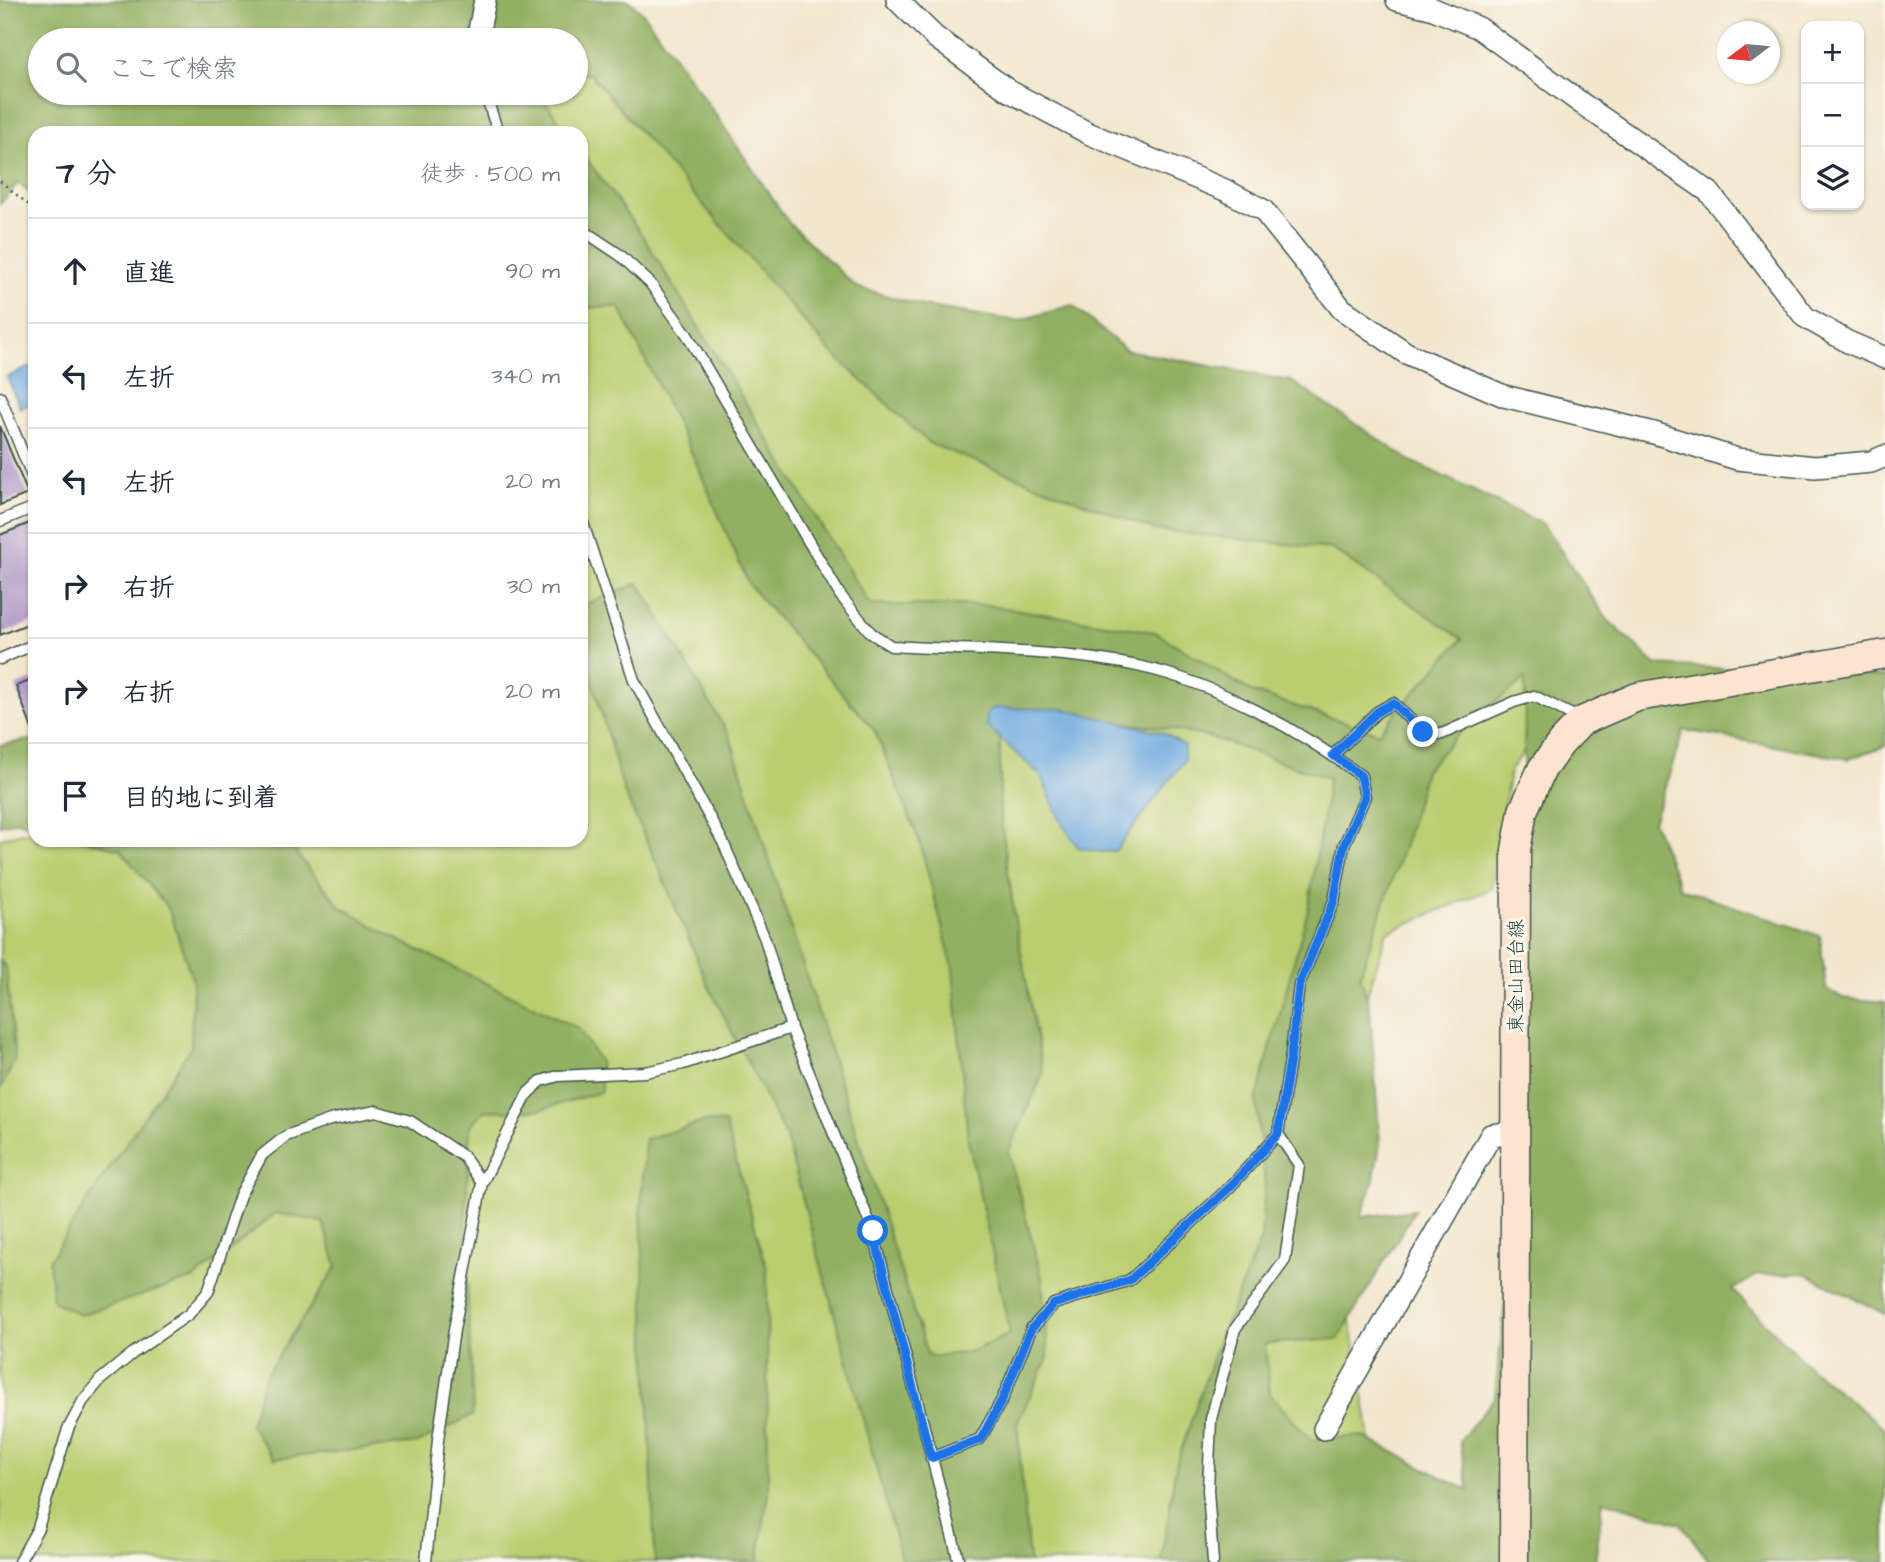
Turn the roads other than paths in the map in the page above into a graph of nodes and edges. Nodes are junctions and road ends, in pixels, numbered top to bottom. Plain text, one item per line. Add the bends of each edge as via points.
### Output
1 (485, 0) edge
2 (897, 0) edge
3 (1397, 0) edge
4 (479, 28) edge
5 (489, 105) edge
6 (496, 126) edge
7 (588, 234) edge
8 (1885, 358) edge
9 (0, 397) edge
10 (1885, 456) edge
11 (28, 466) edge
12 (28, 510) edge
13 (0, 521) edge
14 (588, 539) edge
15 (28, 647) edge
16 (1885, 654) edge
17 (0, 659) edge
18 (1582, 722) junction
19 (1333, 755) junction
20 (790, 1028) junction
21 (1515, 1132) junction
22 (1278, 1134) junction
23 (482, 1183) junction
24 (1324, 1429) dead end
25 (931, 1458) junction
26 (19, 1562) edge
27 (426, 1562) edge
28 (960, 1562) edge
29 (1213, 1562) edge
30 (1514, 1562) edge

1 - 4 street
2 - 10 street via 936,37 1009,91 1090,134 1263,210 1342,309 1406,352 1504,396 1737,458 1815,467 1871,462
3 - 8 street via 1479,28 1709,192 1805,317
5 - 6 lane
7 - 19 lane via 650,283 686,333 840,595 871,633 891,646 1068,655 1143,667 1225,694
9 - 11 lane
12 - 13 lane
14 - 20 lane via 634,680 723,842 765,939
15 - 17 lane
16 - 18 main road, 東金山田台線 via 1637,697
18 - 19 lane via 1534,696 1442,734 1423,732 1393,703 1377,712
18 - 21 main road, 東金山田台線 via 1542,769 1523,811 1516,850
19 - 22 lane via 1361,776 1365,797 1344,845 1334,901 1299,985
20 - 23 lane via 657,1070 541,1081 528,1093
20 - 25 lane via 873,1231
21 - 24 street via 1491,1135
21 - 30 main road, 東金山田台線
22 - 25 lane via 1230,1187 1130,1280 1054,1304 1031,1329 981,1439
22 - 29 lane via 1299,1165 1285,1260 1235,1329 1211,1419 1208,1490
23 - 26 lane via 464,1157 410,1121 376,1111 330,1120 286,1136 262,1155 240,1195 208,1292 189,1314 100,1380 83,1401 68,1429 38,1528
23 - 27 lane via 454,1330
25 - 28 lane

